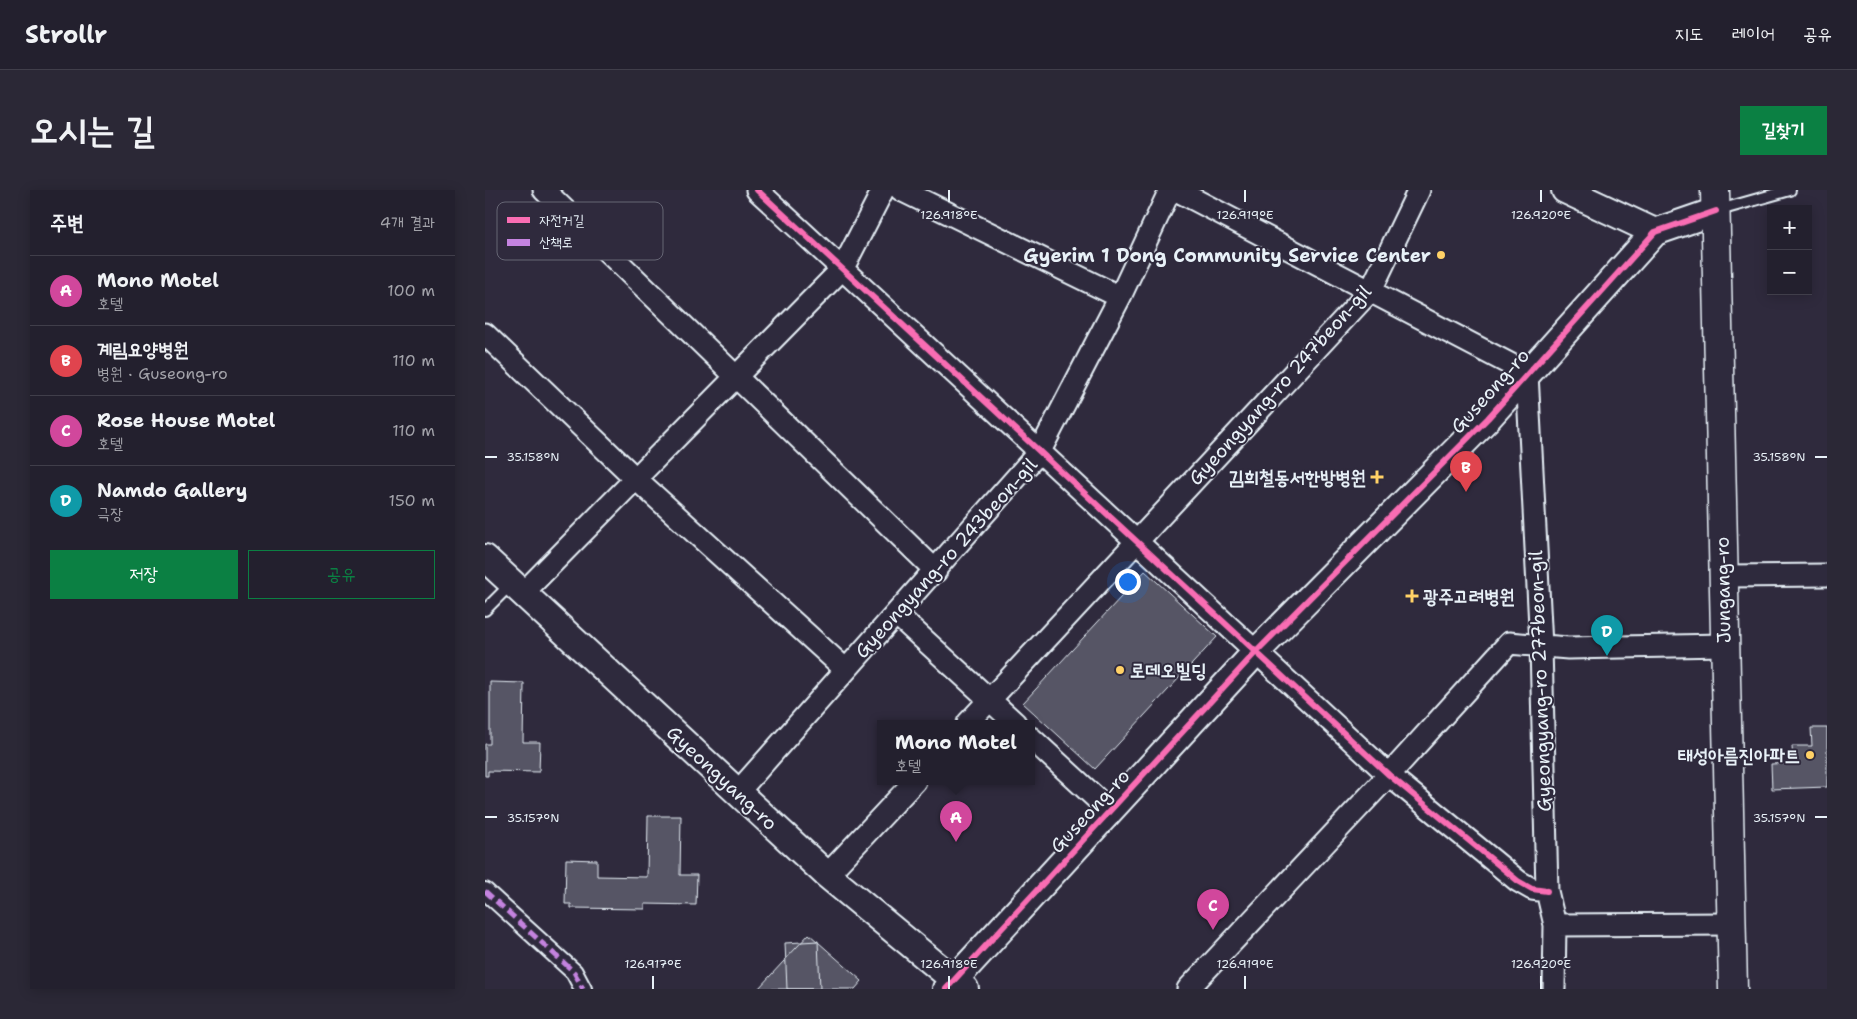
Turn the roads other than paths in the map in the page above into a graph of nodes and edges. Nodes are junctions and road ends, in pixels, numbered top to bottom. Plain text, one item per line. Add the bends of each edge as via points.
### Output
1 (544, 190) edge
2 (757, 190) edge
3 (883, 190) edge
4 (901, 190) edge
5 (1171, 190) edge
6 (1176, 190) edge
7 (1419, 190) edge
8 (1565, 190) edge
9 (1790, 190) edge
10 (1715, 200) edge
11 (556, 202) edge
12 (1655, 232) junction
13 (616, 260) edge
14 (843, 268) junction
15 (1371, 290) junction
16 (1120, 297) junction
17 (485, 334) edge
18 (1527, 373) junction
19 (736, 377) junction
20 (1040, 451) junction
21 (635, 478) junction
22 (1137, 541) junction
23 (485, 558) edge
24 (936, 571) junction
25 (1827, 575) edge
26 (1723, 576) junction
27 (517, 588) junction
28 (485, 610) edge
29 (896, 614) junction
30 (1724, 645) junction
31 (1541, 646) junction
32 (1255, 653) junction
33 (846, 670) junction
34 (989, 700) junction
35 (971, 720) edge
36 (1012, 720) edge
37 (1035, 742) edge
38 (1389, 775) junction
39 (911, 785) edge
40 (737, 793) junction
41 (1110, 811) junction
42 (827, 875) junction
43 (485, 891) edge
44 (1547, 891) junction
45 (1731, 924) junction
46 (1555, 925) junction
47 (955, 986) edge
48 (583, 989) edge
49 (1188, 989) edge
50 (1554, 989) edge
51 (1733, 989) edge

1 - 11 street
2 - 14 street
3 - 14 street
4 - 16 street
5 - 16 street, Gyeongyang-ro 243beon-gil
6 - 15 street
7 - 15 street, Gyeongyang-ro 247beon-gil
8 - 12 street
9 - 10 lane
10 - 12 street, Guseong-ro
10 - 26 main road, Jungang-ro
12 - 18 street, Guseong-ro
13 - 19 street
14 - 19 street
14 - 20 street
15 - 18 street
15 - 22 street, Gyeongyang-ro 247beon-gil
16 - 20 street, Gyeongyang-ro 243beon-gil
17 - 21 street
18 - 31 street, Gyeongyang-ro 277beon-gil
18 - 32 street, Guseong-ro via 1488,418
19 - 21 street
19 - 24 street
20 - 22 street
20 - 24 street, Gyeongyang-ro 243beon-gil
21 - 27 street
21 - 33 street
22 - 32 street
22 - 34 street, Gyeongyang-ro 247beon-gil
23 - 27 street, Gyeongyang-ro
24 - 29 street, Gyeongyang-ro 243beon-gil
25 - 26 street
26 - 30 main road, Jungang-ro
27 - 28 lane
27 - 40 street, Gyeongyang-ro
29 - 33 street, Gyeongyang-ro 243beon-gil
29 - 34 street
30 - 31 street
30 - 45 main road, Jungang-ro
31 - 38 street via 1509,643
31 - 44 street, Gyeongyang-ro 277beon-gil
32 - 38 street
32 - 41 street, Guseong-ro
33 - 40 street, Gyeongyang-ro 243beon-gil
34 - 35 street, Gyeongyang-ro 247beon-gil
34 - 36 street
37 - 41 street
38 - 44 street via 1518,881 1532,889
38 - 49 street
39 - 42 street
40 - 42 street, Gyeongyang-ro
41 - 47 street, Guseong-ro
42 - 47 street, Gyeongyang-ro
43 - 48 street via 575,972
44 - 46 street, Gyeongyang-ro 277beon-gil
45 - 46 street
45 - 51 main road, Jungang-ro
46 - 50 street, Gyeongyang-ro 277beon-gil

